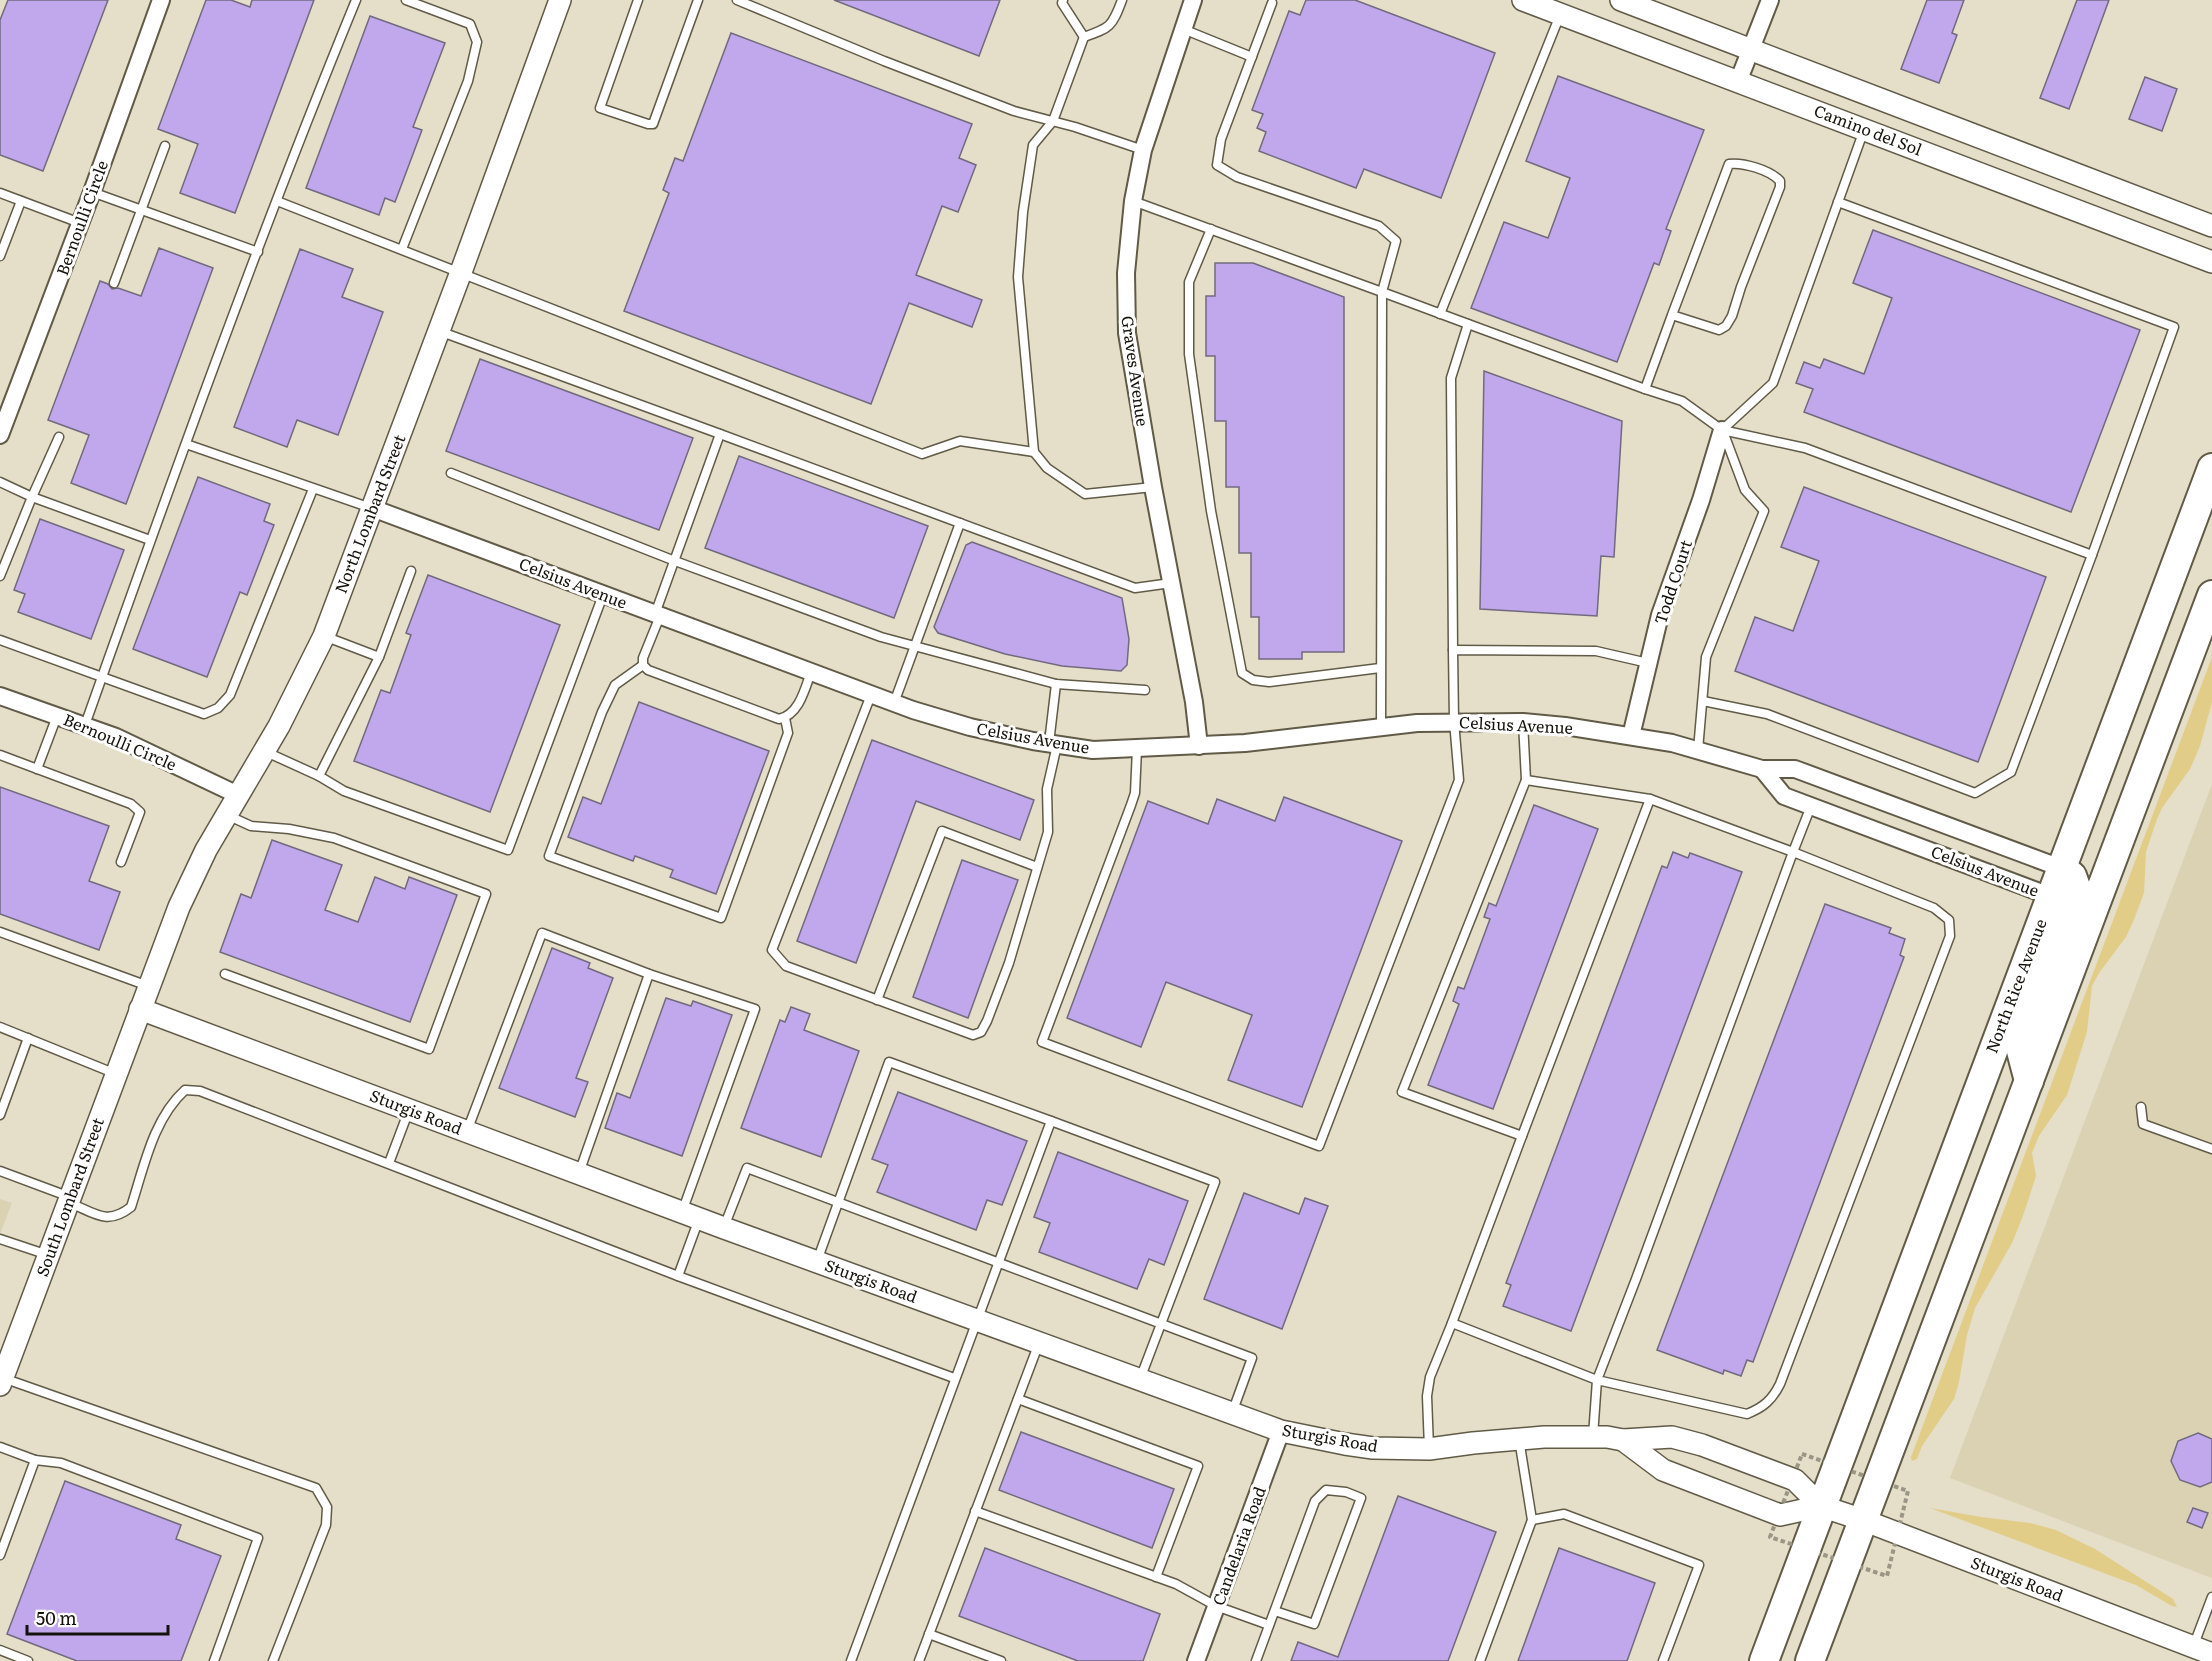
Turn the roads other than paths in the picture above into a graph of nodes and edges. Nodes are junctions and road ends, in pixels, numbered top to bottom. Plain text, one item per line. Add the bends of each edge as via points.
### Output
1 (161, 0) edge
2 (356, 0) edge
3 (406, 0) edge
4 (560, 0) edge
5 (638, 0) edge
6 (698, 0) edge
7 (737, 0) edge
8 (1063, 0) edge
9 (1122, 0) edge
10 (1193, 0) edge
11 (1523, 0) edge
12 (1621, 0) edge
13 (1770, 0) edge
14 (1272, 3) dead end
15 (1560, 14) junction
16 (1182, 29) junction
17 (1084, 37) junction
18 (1751, 49) junction
19 (1252, 57) junction
20 (1738, 81) junction
21 (1053, 121) junction
22 (1864, 129) junction
23 (165, 146) dead end
24 (1143, 150) junction
25 (92, 192) junction
26 (0, 193) edge
27 (21, 201) junction
28 (277, 201) junction
29 (1133, 201) junction
30 (1838, 202) junction
31 (141, 210) junction
32 (80, 223) junction
33 (2212, 226) edge
34 (1211, 229) junction
35 (402, 249) junction
36 (258, 252) junction
37 (0, 255) edge
38 (2212, 262) edge
39 (461, 272) junction
40 (114, 283) dead end
41 (1382, 292) junction
42 (1440, 314) junction
43 (1672, 315) junction
44 (1468, 324) junction
45 (439, 331) junction
46 (1645, 389) junction
47 (1722, 430) junction
48 (720, 434) junction
49 (0, 435) edge
50 (59, 437) dead end
51 (186, 444) junction
52 (1034, 452) junction
53 (2212, 468) edge
54 (451, 473) dead end
55 (0, 482) edge
56 (1153, 487) junction
57 (313, 489) junction
58 (32, 497) junction
59 (372, 508) junction
60 (960, 524) junction
61 (150, 540) junction
62 (2092, 555) junction
63 (675, 561) junction
64 (411, 570) dead end
65 (0, 576) edge
66 (1171, 583) junction
67 (603, 595) junction
68 (2212, 595) edge
69 (658, 615) junction
70 (324, 636) junction
71 (0, 640) edge
72 (915, 646) junction
73 (1453, 650) junction
74 (379, 657) junction
75 (1648, 663) junction
76 (643, 664) junction
77 (1380, 668) junction
78 (811, 672) junction
79 (102, 677) junction
80 (1056, 684) junction
81 (1145, 690) dead end
82 (871, 695) junction
83 (0, 696) edge
84 (1703, 701) junction
85 (894, 704) junction
86 (57, 716) junction
87 (785, 718) junction
88 (1454, 722) junction
89 (1523, 722) junction
90 (85, 725) junction
91 (1381, 727) junction
92 (1631, 736) junction
93 (1053, 744) junction
94 (1198, 746) junction
95 (1137, 748) junction
96 (1698, 750) junction
97 (264, 751) junction
98 (0, 755) edge
99 (37, 769) junction
100 (1762, 769) junction
101 (319, 776) junction
102 (1526, 780) junction
103 (238, 795) junction
104 (1650, 799) junction
105 (1811, 806) junction
106 (226, 814) junction
107 (1793, 852) junction
108 (121, 862) dead end
109 (1037, 867) junction
110 (2061, 868) junction
111 (2050, 896) junction
112 (0, 932) edge
113 (225, 974) dead end
114 (649, 974) junction
115 (149, 987) junction
116 (878, 1000) junction
117 (140, 1009) junction
118 (0, 1027) edge
119 (28, 1038) junction
120 (116, 1074) junction
121 (2029, 1081) junction
122 (2141, 1107) dead end
123 (409, 1110) junction
124 (0, 1115) edge
125 (1051, 1121) junction
126 (467, 1132) junction
127 (1522, 1136) junction
128 (2212, 1149) edge
129 (389, 1163) junction
130 (0, 1171) edge
131 (579, 1173) junction
132 (69, 1200) junction
133 (838, 1202) junction
134 (691, 1215) junction
135 (724, 1228) junction
136 (0, 1239) edge
137 (49, 1255) junction
138 (816, 1262) junction
139 (999, 1263) junction
140 (678, 1276) junction
141 (978, 1320) junction
142 (1160, 1323) junction
143 (1452, 1323) junction
144 (1039, 1343) junction
145 (954, 1378) junction
146 (1140, 1379) junction
147 (1597, 1380) junction
148 (1, 1382) edge
149 (1018, 1399) junction
150 (1232, 1414) junction
151 (1281, 1431) junction
152 (1593, 1437) junction
153 (1519, 1438) junction
154 (1623, 1440) junction
155 (0, 1447) edge
156 (1429, 1449) junction
157 (35, 1460) junction
158 (1821, 1506) junction
159 (975, 1511) junction
160 (1532, 1520) junction
161 (1863, 1520) junction
162 (0, 1555) edge
163 (1156, 1577) junction
164 (2212, 1597) edge
165 (1216, 1606) junction
166 (1275, 1611) junction
167 (1269, 1625) junction
168 (929, 1634) junction
169 (0, 1650) edge
170 (2203, 1651) edge
171 (28, 1661) edge
172 (214, 1661) edge
173 (273, 1661) edge
174 (851, 1661) edge
175 (919, 1661) edge
176 (1001, 1661) edge
177 (1196, 1661) edge
178 (1256, 1661) edge
179 (1480, 1661) edge
180 (1663, 1661) edge
181 (1764, 1661) edge
182 (1810, 1661) edge

1 - 25 street, Bernoulli Circle
2 - 28 lane
3 - 35 lane via 470,24 477,42 468,81
4 - 39 street, North Lombard Street
5 - 6 lane via 600,108 648,124 653,124
7 - 21 lane via 1014,111
8 - 17 lane
9 - 17 lane via 1107,29
10 - 16 street, Graves Avenue
11 - 15 street, Camino del Sol
12 - 18 street
13 - 18 street
14 - 19 lane
15 - 20 street, Camino del Sol
15 - 42 lane
16 - 19 lane
16 - 24 street, Graves Avenue
17 - 21 lane
18 - 20 street
18 - 33 street
19 - 41 lane via 1221,139 1217,165 1237,177 1379,226 1396,241
20 - 22 street, Camino del Sol
21 - 24 lane
21 - 52 lane via 1033,145 1018,277
22 - 30 lane
22 - 38 street, Camino del Sol
23 - 31 lane
24 - 29 street, Graves Avenue
25 - 31 lane
25 - 32 street, Bernoulli Circle
26 - 27 lane
27 - 32 lane
27 - 37 lane
28 - 35 lane
28 - 36 lane
29 - 34 lane
29 - 56 street, Graves Avenue via 1126,273 1127,333
30 - 47 lane via 1773,382
30 - 62 lane via 2174,327
31 - 36 lane
31 - 40 lane
32 - 49 street, Bernoulli Circle
34 - 41 lane
34 - 77 lane via 1189,282 1189,354 1211,511 1242,673 1253,681 1269,682
35 - 39 lane
36 - 51 lane
39 - 45 street, North Lombard Street
39 - 52 lane via 922,454 960,441
41 - 42 lane
41 - 77 lane
42 - 44 lane
43 - 43 lane via 1719,330 1726,326 1780,187 1775,176 1738,162 1729,164
43 - 46 lane
44 - 46 lane
44 - 73 lane via 1451,378
45 - 48 lane
45 - 59 street, North Lombard Street
46 - 47 lane via 1682,401
47 - 62 lane via 1805,448
47 - 75 street, Todd Court via 1660,615
47 - 84 lane via 1745,490 1764,511 1706,657
48 - 60 lane
48 - 63 lane
50 - 58 lane
51 - 57 lane
51 - 61 lane
52 - 56 lane via 1047,468 1085,494
53 - 110 highway, North Rice Avenue
54 - 63 lane
55 - 58 lane
56 - 66 street, Graves Avenue
57 - 59 lane
57 - 79 lane via 230,695 218,708 204,714
58 - 61 lane
58 - 65 lane
59 - 67 street, Celsius Avenue
59 - 70 street, North Lombard Street
60 - 66 lane via 1135,588
60 - 72 lane
61 - 79 lane
62 - 84 lane via 2011,772 1974,793 1767,714
63 - 69 lane
63 - 72 lane
64 - 74 lane
66 - 94 street, Graves Avenue via 1194,702
67 - 69 street, Celsius Avenue
67 - 101 lane via 508,850 344,791
68 - 121 highway
69 - 76 lane
69 - 78 street, Celsius Avenue
70 - 74 lane
70 - 97 street, North Lombard Street
71 - 79 lane
72 - 80 lane
72 - 85 lane
73 - 75 lane via 1596,651
73 - 88 lane
74 - 101 lane
75 - 92 street, Todd Court
76 - 87 lane via 648,670
76 - 87 lane via 615,685 606,703 549,856 721,918 788,733
77 - 91 lane
78 - 82 street, Celsius Avenue
78 - 87 lane via 800,701
79 - 90 lane
80 - 81 lane
80 - 93 lane
82 - 85 street, Celsius Avenue
82 - 116 lane via 772,950 786,966
83 - 86 street, Bernoulli Circle
84 - 96 lane
85 - 93 street, Celsius Avenue via 970,728
86 - 90 street, Bernoulli Circle
86 - 99 lane
88 - 89 street, Celsius Avenue
88 - 91 street, Celsius Avenue
88 - 95 lane via 1459,780 1319,1146 1042,1042 1135,793
89 - 92 street, Celsius Avenue
89 - 102 lane
90 - 103 street, Bernoulli Circle
91 - 94 street, Celsius Avenue
92 - 96 street, Celsius Avenue
93 - 95 street, Celsius Avenue via 1093,750
93 - 109 lane via 1047,789 1048,832
94 - 95 street, Celsius Avenue
96 - 100 street, Celsius Avenue
97 - 101 lane
97 - 103 street, North Lombard Street
98 - 99 lane
99 - 108 lane via 131,804 140,812
100 - 105 street, Celsius Avenue via 1784,796
100 - 110 street, Celsius Avenue via 1794,769
102 - 104 lane
102 - 127 lane via 1402,1092
103 - 106 street, North Lombard Street
104 - 107 lane
104 - 127 lane
105 - 107 lane
105 - 111 street, Celsius Avenue
106 - 113 lane via 251,826 334,838 486,894 429,1049
106 - 115 street, North Lombard Street via 179,907
107 - 147 lane
107 - 147 lane via 1934,908 1949,920 1950,936 1773,1398 1747,1414
109 - 116 lane via 942,831
109 - 116 lane via 1009,963 981,1032 973,1035
110 - 111 highway, North Rice Avenue
110 - 121 highway via 2072,876 2077,890 2020,1047
111 - 158 highway, North Rice Avenue
112 - 115 lane
114 - 126 lane via 542,933
114 - 131 lane
114 - 134 lane via 754,1010
115 - 117 street, North Lombard Street
117 - 120 street, South Lombard Street
117 - 123 street, Sturgis Road
118 - 119 lane
119 - 120 lane
119 - 124 lane
120 - 132 street, South Lombard Street
121 - 161 highway
122 - 128 lane via 2143,1124
123 - 126 street, Sturgis Road
123 - 129 lane
125 - 133 lane via 890,1062
125 - 139 lane
125 - 142 lane via 1215,1182
126 - 131 street, Sturgis Road
127 - 143 lane
129 - 132 lane via 200,1091 185,1090 172,1102 160,1123 131,1207 120,1216 107,1218
129 - 140 lane
130 - 132 lane
131 - 134 street, Sturgis Road
132 - 137 street, South Lombard Street
133 - 135 lane via 747,1168
133 - 138 lane
133 - 139 lane
134 - 135 street, Sturgis Road
134 - 140 lane
135 - 138 street, Sturgis Road
136 - 137 lane
137 - 148 street, South Lombard Street
138 - 141 street, Sturgis Road
139 - 141 lane
139 - 142 lane
140 - 145 lane
141 - 144 street, Sturgis Road
141 - 145 lane
142 - 146 lane
142 - 150 lane via 1252,1358
143 - 147 lane
143 - 156 lane via 1430,1377
144 - 146 street, Sturgis Road
144 - 149 lane
145 - 174 lane
146 - 150 street, Sturgis Road
147 - 152 lane
148 - 173 lane via 315,1488 327,1507 326,1525
149 - 159 lane
149 - 163 lane via 1198,1466
150 - 151 street, Sturgis Road
151 - 156 street, Sturgis Road via 1373,1448
151 - 165 street, Candelaria Road
152 - 153 street, Sturgis Road
152 - 154 street, Sturgis Road
153 - 156 street, Sturgis Road
153 - 160 lane
154 - 158 street, Sturgis Road via 1672,1437 1702,1445 1795,1480
154 - 158 street, Sturgis Road via 1663,1470 1779,1514
155 - 157 lane
157 - 162 lane
157 - 172 lane via 61,1463 258,1538
158 - 161 street, Sturgis Road
158 - 181 highway, North Rice Avenue
159 - 163 lane
159 - 168 lane
160 - 179 lane
160 - 180 lane via 1564,1514 1699,1566
161 - 170 street, Sturgis Road
161 - 182 highway
163 - 165 lane
164 - 170 lane
165 - 167 lane
165 - 177 street, Candelaria Road
166 - 166 lane via 1315,1502 1326,1490 1361,1498 1314,1624
166 - 167 lane
167 - 178 lane
168 - 175 lane
168 - 176 lane
169 - 171 lane

